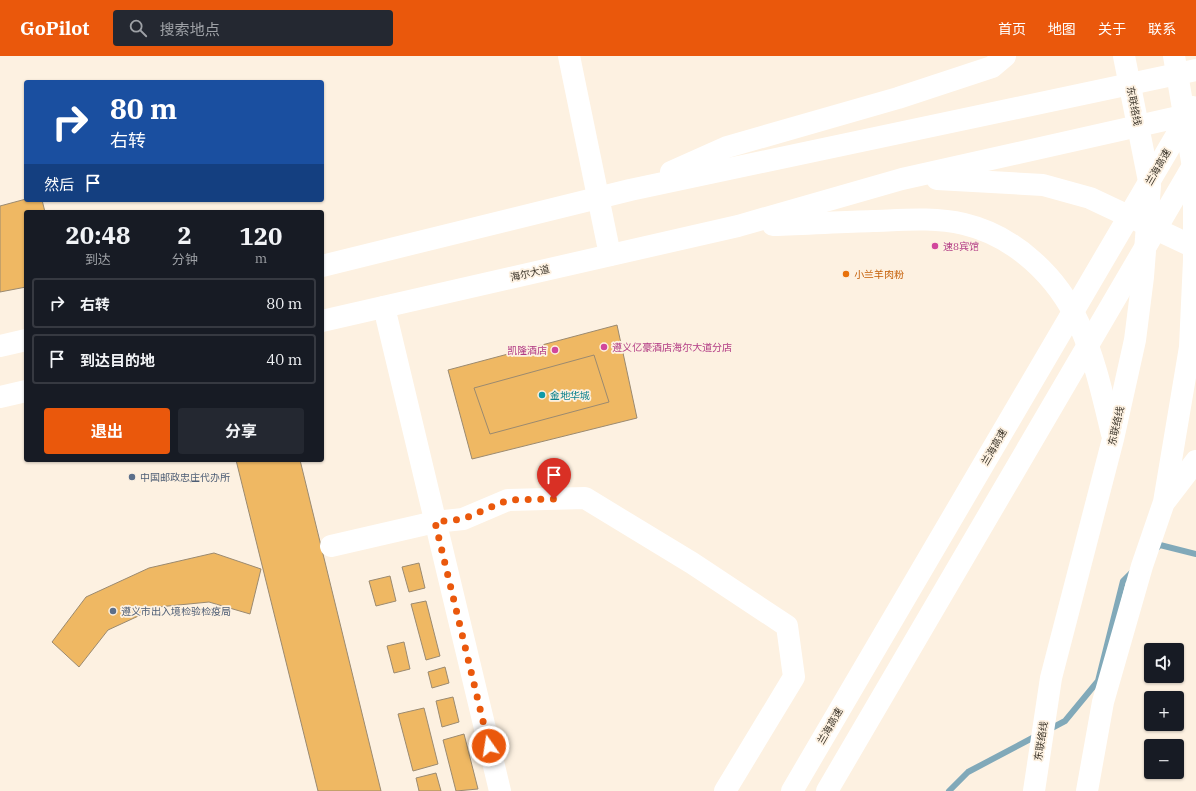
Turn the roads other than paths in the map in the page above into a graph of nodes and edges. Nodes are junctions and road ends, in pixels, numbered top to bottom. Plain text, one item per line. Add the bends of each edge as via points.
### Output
1 (569, 56) edge
2 (1005, 56) edge
3 (1124, 56) edge
4 (1174, 56) edge
5 (1196, 70) edge
6 (1196, 102) edge
7 (1196, 113) edge
8 (1196, 162) edge
9 (902, 179) junction
10 (630, 190) junction
11 (597, 198) junction
12 (738, 226) junction
13 (1196, 248) edge
14 (610, 255) junction
15 (324, 266) edge
16 (384, 307) junction
17 (324, 321) edge
18 (24, 340) edge
19 (0, 346) edge
20 (24, 391) edge
21 (0, 397) edge
22 (1113, 439) junction
23 (1196, 461) edge
24 (1164, 502) junction
25 (435, 522) junction
26 (331, 546) dead end
27 (500, 791) edge
28 (725, 791) edge
29 (792, 791) edge
30 (827, 791) edge
31 (1034, 791) edge
32 (1087, 791) edge

1 - 11 main road
2 - 10 main road via 992,67 898,98 727,147
3 - 22 main road, 东联络线 via 1150,186 1135,340
4 - 24 main road via 1194,173 1194,260 1190,347
5 - 10 main road
6 - 29 main road, 兰海高速
7 - 9 main road
8 - 30 main road
9 - 12 main road
9 - 13 main road via 973,180 1043,185 1090,198
10 - 11 main road
11 - 14 main road
11 - 15 main road
12 - 14 main road, 海尔大道
12 - 22 main road via 921,219 964,224 998,236 1025,253 1058,287 1079,323 1093,360
14 - 16 main road, 海尔大道
16 - 17 main road, 海尔大道
16 - 25 main road
18 - 19 main road
20 - 21 main road
22 - 31 main road, 东联络线 via 1051,678
23 - 24 main road
24 - 32 main road via 1142,566 1102,702
25 - 26 main road
25 - 27 main road
25 - 28 main road via 463,519 508,500 584,498 692,563 787,626 794,677

